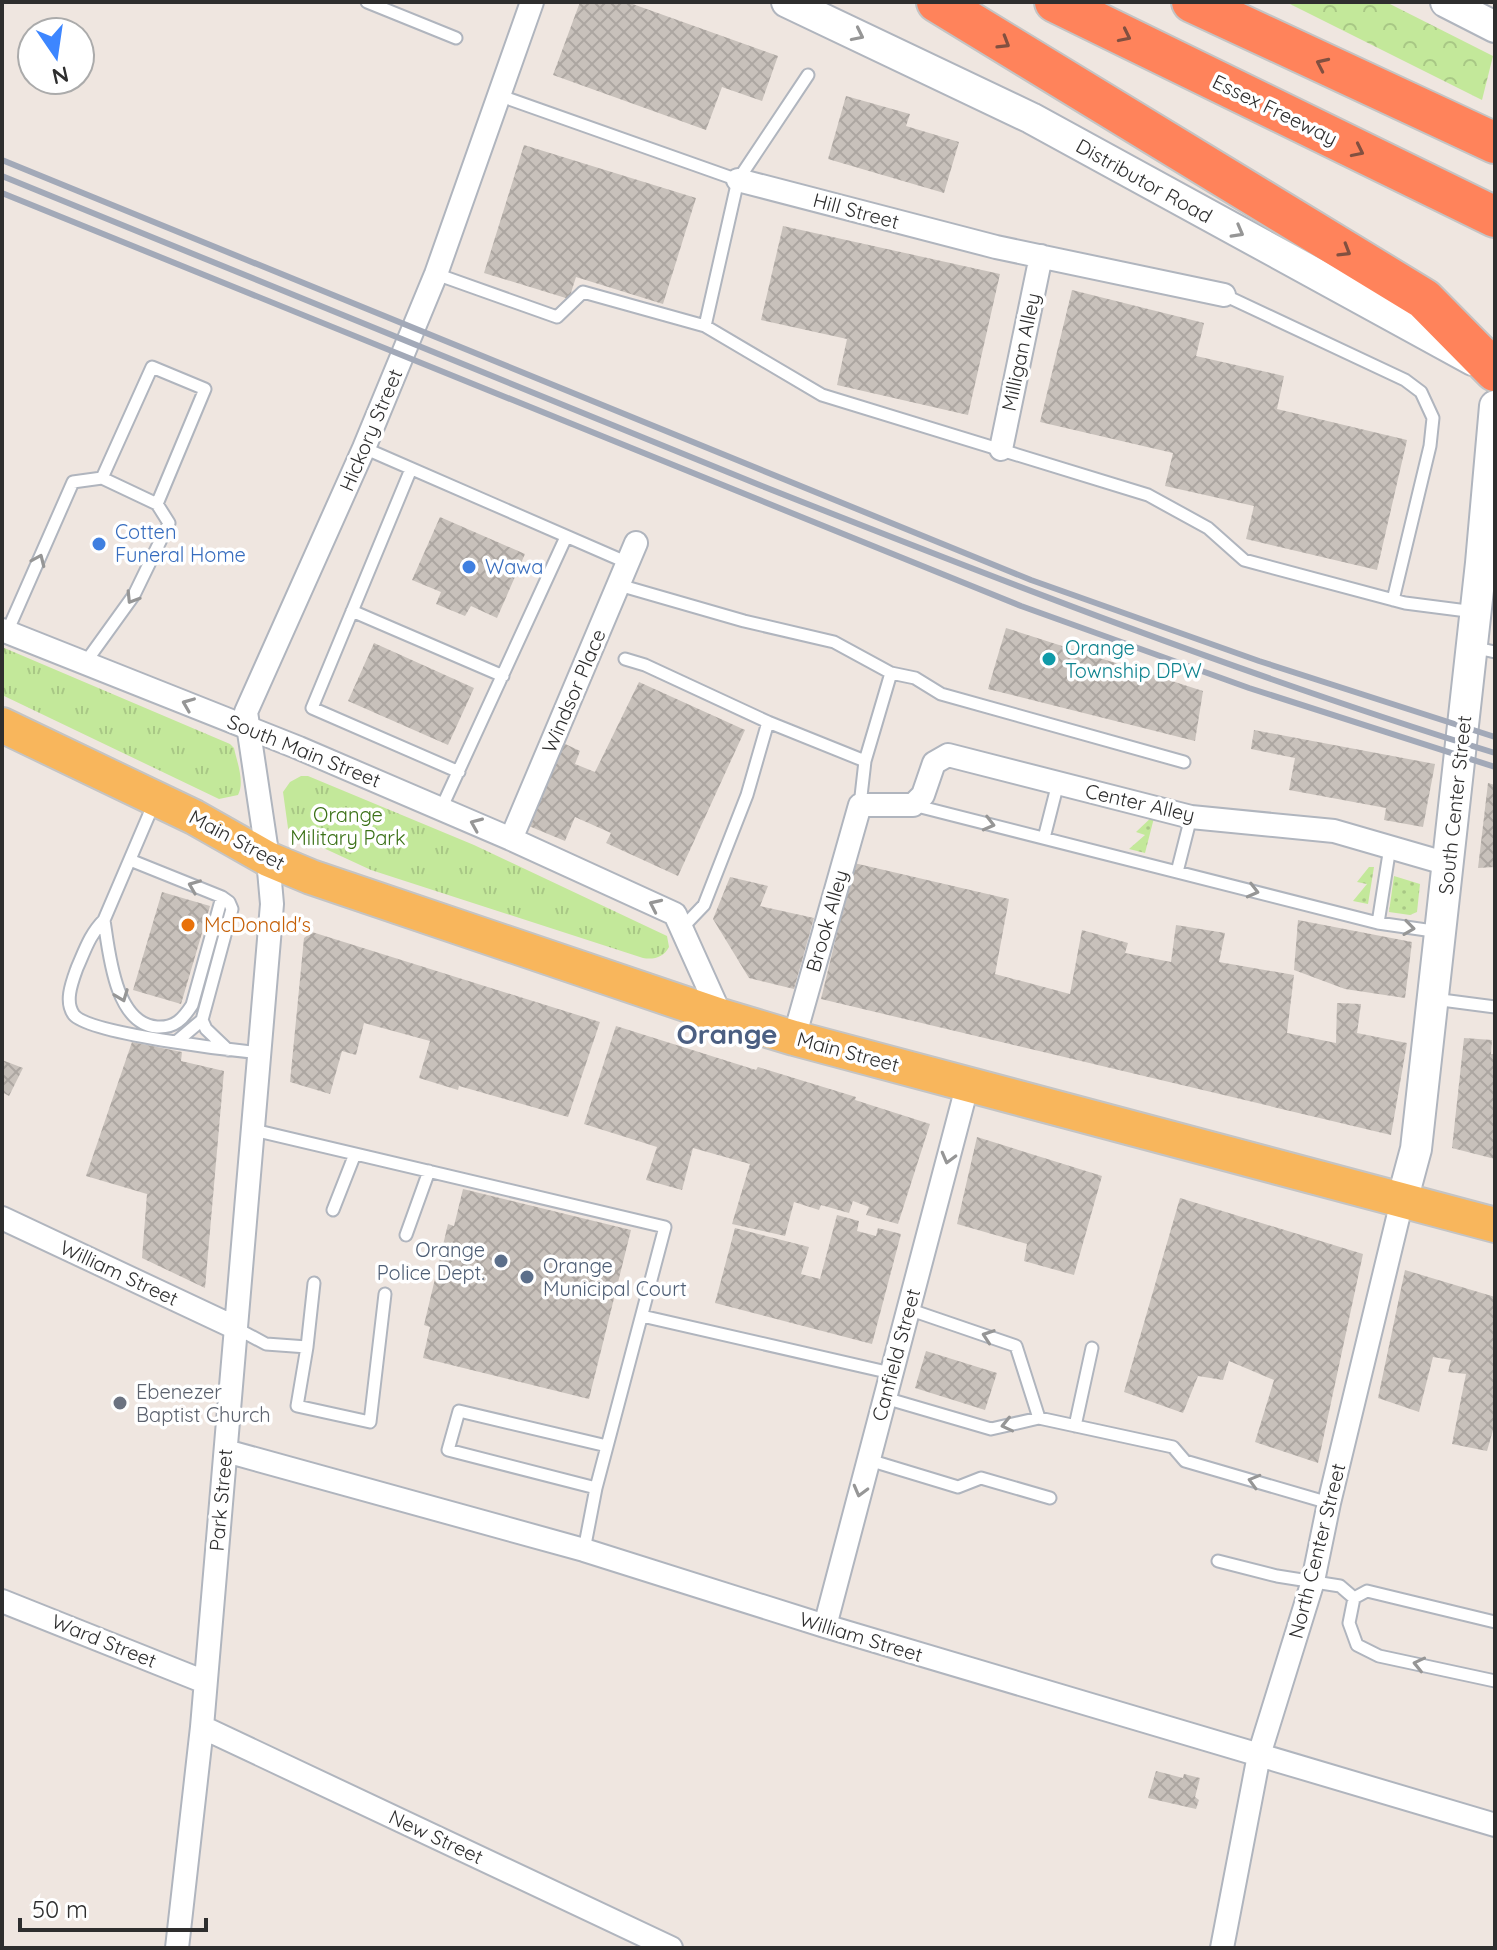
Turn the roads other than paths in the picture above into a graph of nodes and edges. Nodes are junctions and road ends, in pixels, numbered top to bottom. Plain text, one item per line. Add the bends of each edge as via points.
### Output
1 (367, 2) edge
2 (532, 2) edge
3 (787, 2) edge
4 (937, 2) edge
5 (1055, 2) edge
6 (1192, 2) edge
7 (1446, 2) edge
8 (1495, 27) edge
9 (456, 38) dead end
10 (808, 75) dead end
11 (498, 95) junction
12 (1495, 143) edge
13 (738, 180) junction
14 (1495, 217) edge
15 (1041, 256) junction
16 (436, 274) junction
17 (1224, 295) joint
18 (705, 326) junction
19 (1495, 372) edge
20 (1495, 406) edge
21 (364, 448) junction
22 (1001, 449) junction
23 (411, 469) junction
24 (102, 478) junction
25 (157, 504) junction
26 (566, 537) junction
27 (632, 553) joint
28 (1488, 565) edge
29 (619, 585) junction
30 (1393, 600) junction
31 (352, 611) junction
32 (1476, 612) junction
33 (5, 631) edge
34 (1483, 649) edge
35 (625, 659) dead end
36 (85, 663) junction
37 (891, 673) junction
38 (503, 676) junction
39 (768, 722) junction
40 (2, 725) edge
41 (248, 728) junction
42 (865, 761) junction
43 (1184, 762) dead end
44 (459, 772) junction
45 (1058, 783) junction
46 (156, 799) junction
47 (860, 805) junction
48 (913, 805) junction
49 (441, 809) junction
50 (1191, 817) junction
51 (1044, 838) junction
52 (511, 839) junction
53 (1390, 847) junction
54 (268, 859) junction
55 (130, 860) junction
56 (1448, 864) junction
57 (1177, 872) junction
58 (222, 897) junction
59 (104, 920) junction
60 (1378, 923) junction
61 (681, 929) junction
62 (1441, 932) junction
63 (1433, 999) junction
64 (1495, 1007) edge
65 (721, 1016) junction
66 (202, 1020) junction
67 (794, 1038) junction
68 (176, 1042) junction
69 (228, 1050) junction
70 (260, 1053) junction
71 (968, 1083) junction
72 (254, 1130) junction
73 (355, 1154) junction
74 (429, 1171) junction
75 (1402, 1201) junction
76 (333, 1210) dead end
77 (2, 1218) edge
78 (1495, 1225) edge
79 (406, 1235) dead end
80 (314, 1283) dead end
81 (385, 1294) dead end
82 (908, 1309) junction
83 (642, 1316) junction
84 (236, 1328) junction
85 (307, 1347) junction
86 (1092, 1348) dead end
87 (891, 1373) junction
88 (885, 1398) junction
89 (1039, 1418) junction
90 (1075, 1426) junction
91 (607, 1446) junction
92 (226, 1451) junction
93 (869, 1460) junction
94 (596, 1488) junction
95 (1050, 1498) dead end
96 (1329, 1503) junction
97 (584, 1550) junction
98 (1218, 1561) dead end
99 (1313, 1581) junction
100 (1354, 1598) junction
101 (2, 1601) edge
102 (1495, 1622) edge
103 (825, 1626) junction
104 (1495, 1681) edge
105 (205, 1682) junction
106 (202, 1727) junction
107 (1259, 1755) junction
108 (1495, 1825) edge
109 (177, 1948) edge
110 (671, 1948) edge
111 (1222, 1948) edge

1 - 9 lane
2 - 11 street, Hickory Street
3 -> 19 main road, Distributor Road via 1031,118
4 -> 19 highway via 1424,299
5 -> 14 highway, Essex Freeway
12 -> 6 highway
7 - 8 main road
10 - 13 lane
11 - 13 lane, Hill Street
11 - 16 street, Hickory Street
13 - 15 street, Hill Street
13 - 18 lane
15 - 17 street, Hill Street
15 - 22 street, Milligan Alley
16 - 18 lane via 557,317 583,292
16 - 21 street, Hickory Street
17 - 30 lane via 1405,380 1421,392 1431,410 1430,446
18 - 22 lane via 822,395
20 - 28 main road, South Center Street
21 - 23 lane
21 - 41 street, Hickory Street via 246,712
22 - 30 lane via 1148,495 1208,528 1244,560
23 - 26 lane
23 - 31 lane
24 - 25 lane
24 - 25 lane via 152,367 205,389
33 -> 24 lane via 73,482
25 -> 36 lane via 169,523 134,595
26 - 27 lane
26 - 38 lane
27 - 29 street, Windsor Place
28 - 32 main road, South Center Street
29 - 37 lane via 834,642
29 - 52 street, Windsor Place
30 - 32 lane
31 - 38 lane
31 - 44 lane via 312,708
32 - 34 main road, South Center Street
33 - 36 street, South Main Street
34 - 56 main road, South Center Street
35 - 39 lane
41 -> 36 street, South Main Street
37 - 42 lane
37 - 43 lane via 915,678 954,698
38 - 44 lane
39 - 42 lane
39 - 61 lane via 747,795 704,905
40 - 46 main road, Main Street
41 - 49 street, South Main Street
41 - 54 street, Hickory Street
42 - 47 lane
44 - 49 lane
45 - 48 street, Center Alley via 948,755 934,763 923,795
45 - 50 street, Center Alley
45 - 51 lane
46 - 54 main road, Main Street
46 - 55 lane
47 - 48 street
47 - 67 street, Brook Alley
48 -> 51 lane
52 -> 49 street, South Main Street
50 - 53 street, Center Alley via 1334,831
50 - 57 lane
51 - 57 lane
61 -> 52 street, South Main Street via 675,914
53 - 56 street, Center Alley
53 - 60 lane
54 - 65 main road, Main Street
54 - 70 street, Park Street via 272,904
58 -> 55 lane
55 - 59 lane
56 - 62 main road, South Center Street
57 -> 60 lane
59 -> 58 lane via 112,970 127,1009 147,1026 161,1027 182,1020 192,1005
58 - 66 lane via 232,909
59 - 68 lane via 93,931 75,974 69,998 72,1013 81,1021
60 -> 62 lane
61 - 65 street, South Main Street
62 - 63 main road, South Center Street
63 - 64 lane
63 - 75 main road, South Center Street via 1416,1149
65 - 67 main road, Main Street
66 - 68 lane
66 - 69 lane
67 - 71 main road, Main Street
68 - 69 lane
69 - 70 lane
70 - 72 street, Park Street
71 - 75 main road, Main Street
71 -> 82 street, Canfield Street
72 - 73 lane
72 - 84 street, Park Street
73 - 74 lane
73 - 76 lane
74 - 79 lane
74 - 83 lane via 665,1227
75 - 78 main road, Main Street
75 - 96 street, North Center Street
77 - 84 street, William Street
80 - 85 lane
81 - 85 lane via 370,1422 297,1406
82 - 87 street, Canfield Street
89 -> 82 lane via 1016,1346
83 - 87 lane
83 - 91 lane
84 - 85 lane via 266,1344
84 - 92 street, Park Street
86 - 90 lane
87 - 88 street, Canfield Street
89 -> 88 lane via 991,1429
88 - 93 street, Canfield Street
89 - 90 lane
96 -> 90 lane via 1185,1461 1173,1447
91 - 94 lane
91 - 94 lane via 459,1411 448,1450
92 - 97 street, William Street
92 - 105 street, Park Street
93 - 95 lane via 958,1487 981,1478
93 -> 103 street, Canfield Street
94 - 97 lane
96 - 99 street, North Center Street
97 - 103 street, William Street
98 - 99 lane
99 - 100 lane via 1340,1586
99 - 107 street, North Center Street
100 - 102 lane via 1367,1591
104 -> 100 lane via 1379,1656 1357,1645 1349,1623
101 - 105 street, Ward Street
103 - 107 street, William Street
105 - 106 street, Park Street
106 - 109 street, Park Street
106 - 110 street, New Street
107 - 108 street, William Street
107 - 111 street, North Center Street

